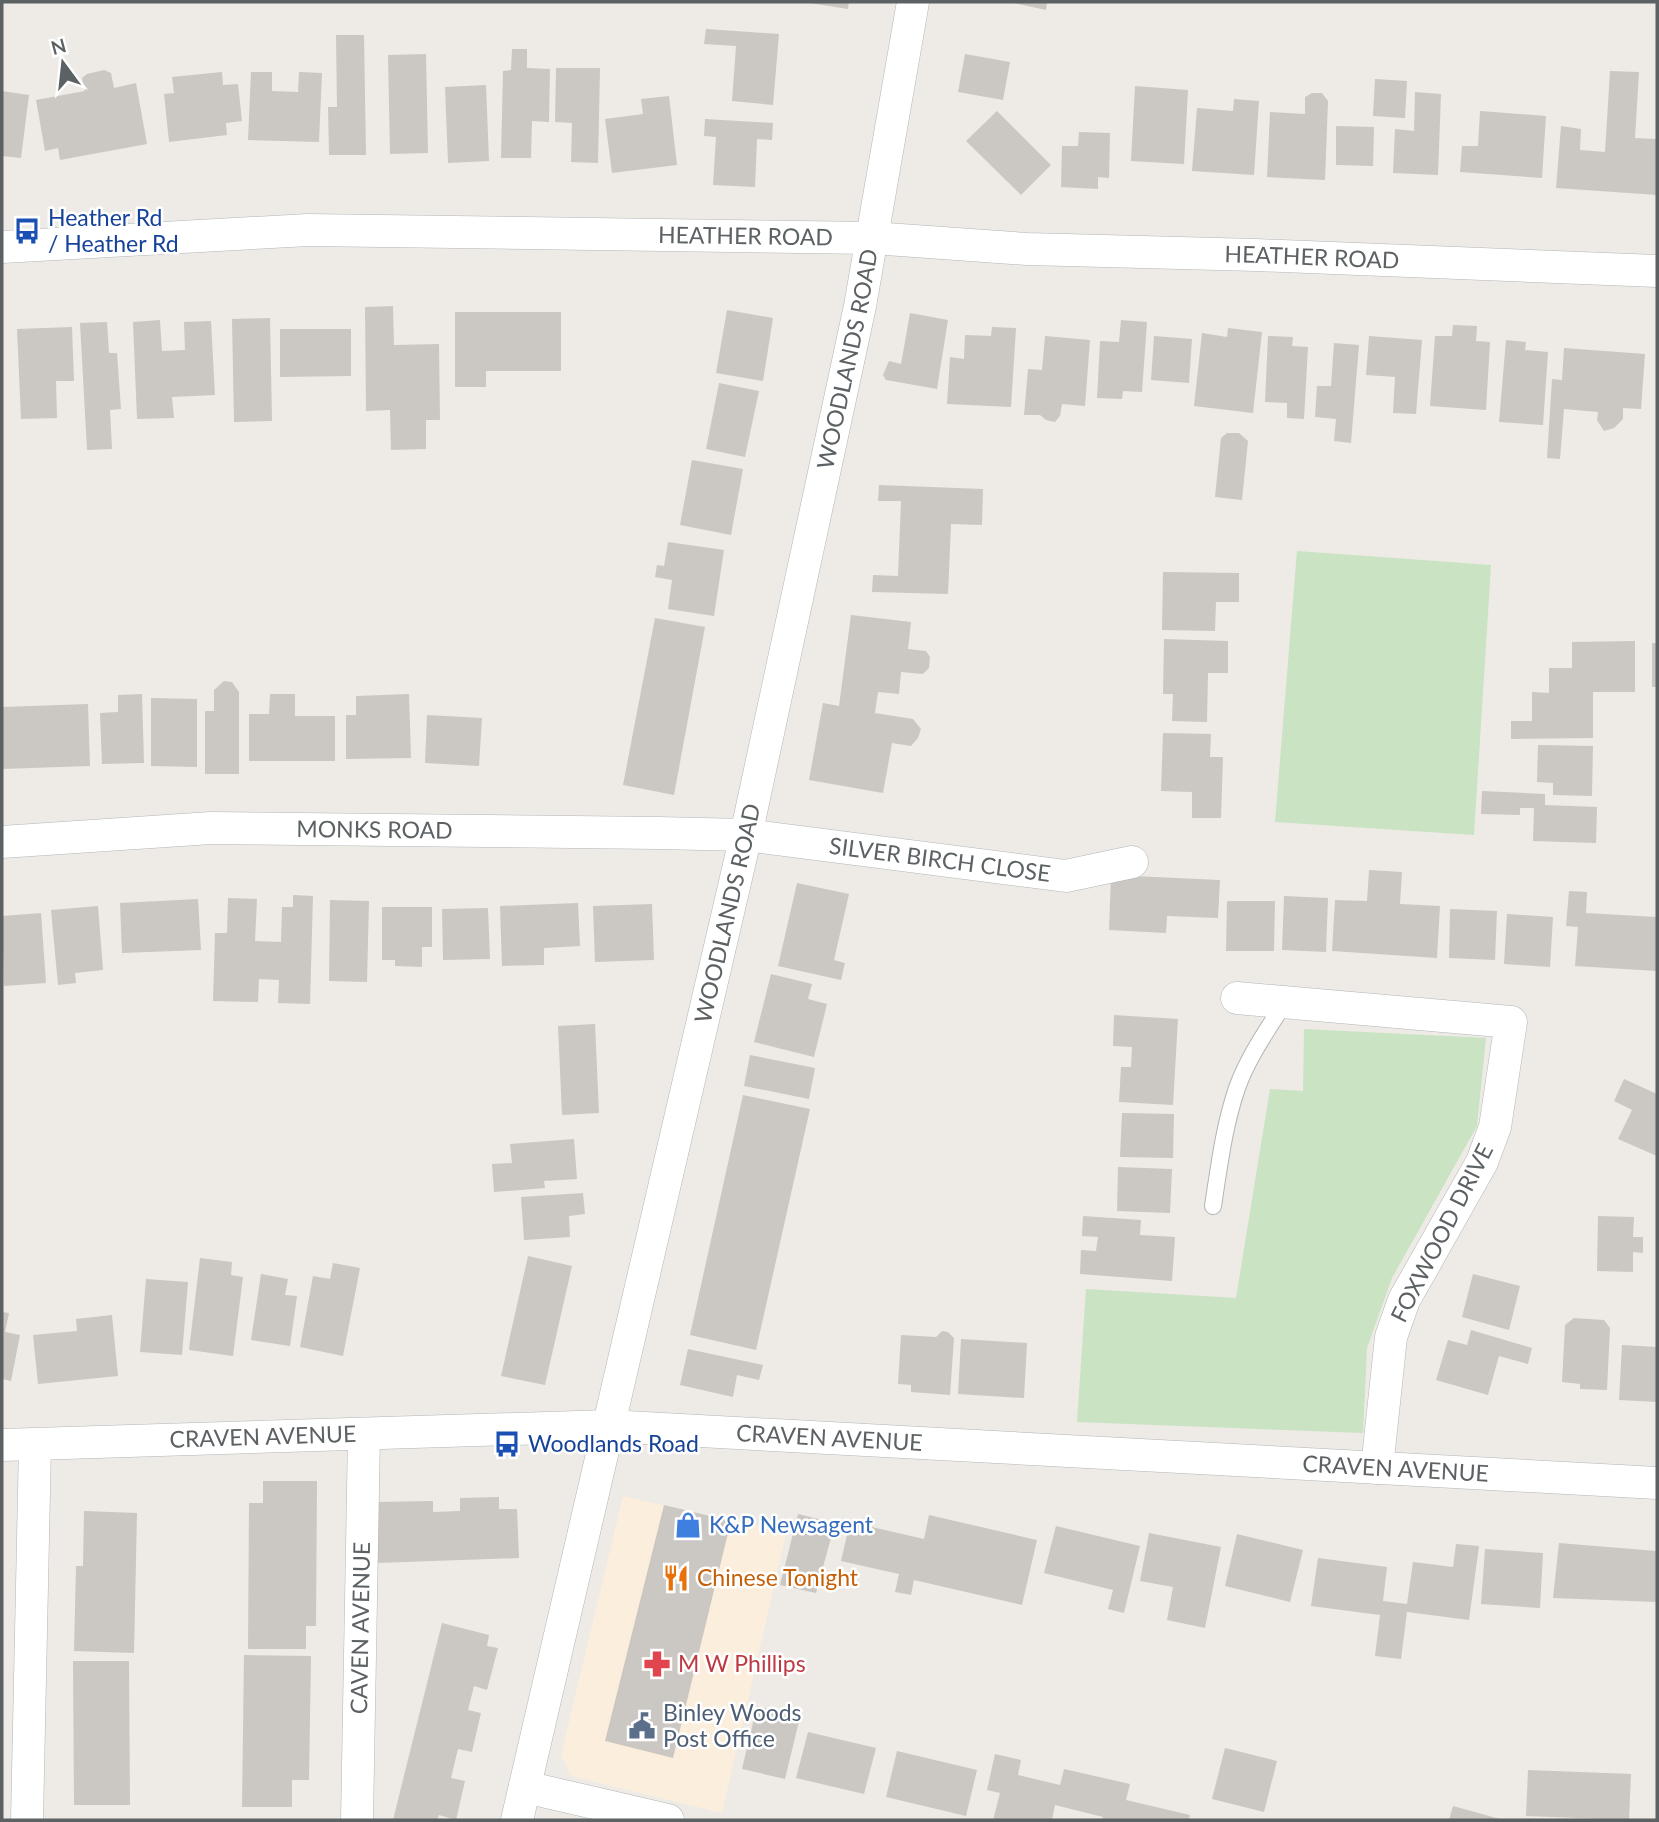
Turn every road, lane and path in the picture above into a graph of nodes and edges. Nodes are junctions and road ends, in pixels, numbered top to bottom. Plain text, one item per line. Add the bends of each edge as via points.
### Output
1 (913, 2) edge
2 (872, 238) junction
3 (2, 247) edge
4 (1657, 271) edge
5 (746, 835) junction
6 (2, 842) edge
7 (1132, 862) dead end
8 (1237, 998) dead end
9 (1285, 1002) junction
10 (1213, 1206) dead end
11 (608, 1426) junction
12 (364, 1435) junction
13 (2, 1445) edge
14 (35, 1445) junction
15 (1377, 1468) junction
16 (1657, 1483) edge
17 (525, 1787) junction
18 (27, 1820) edge
19 (357, 1820) edge
20 (517, 1820) edge
21 (668, 1820) edge

1 - 2 street, WOODLANDS ROAD
2 - 3 street, HEATHER ROAD via 308,230
2 - 4 street, HEATHER ROAD
2 - 5 street, WOODLANDS ROAD
5 - 6 street, MONKS ROAD via 211,828
5 - 7 street, SILVER BIRCH CLOSE via 1066,876
5 - 11 street, WOODLANDS ROAD
8 - 9 street, FOXWOOD DRIVE
9 - 10 lane via 1237,1087
9 - 15 street, FOXWOOD DRIVE via 1511,1022 1495,1127 1482,1162 1404,1300 1391,1337
11 - 12 street, CRAVEN AVENUE
11 - 15 street, CRAVEN AVENUE
11 - 17 street, WOODLANDS ROAD
12 - 14 street, CRAVEN AVENUE
12 - 19 street, CAVEN AVENUE
13 - 14 street, CRAVEN AVENUE
14 - 18 street
15 - 16 street, CRAVEN AVENUE
17 - 20 street, WOODLANDS ROAD
17 - 21 street

